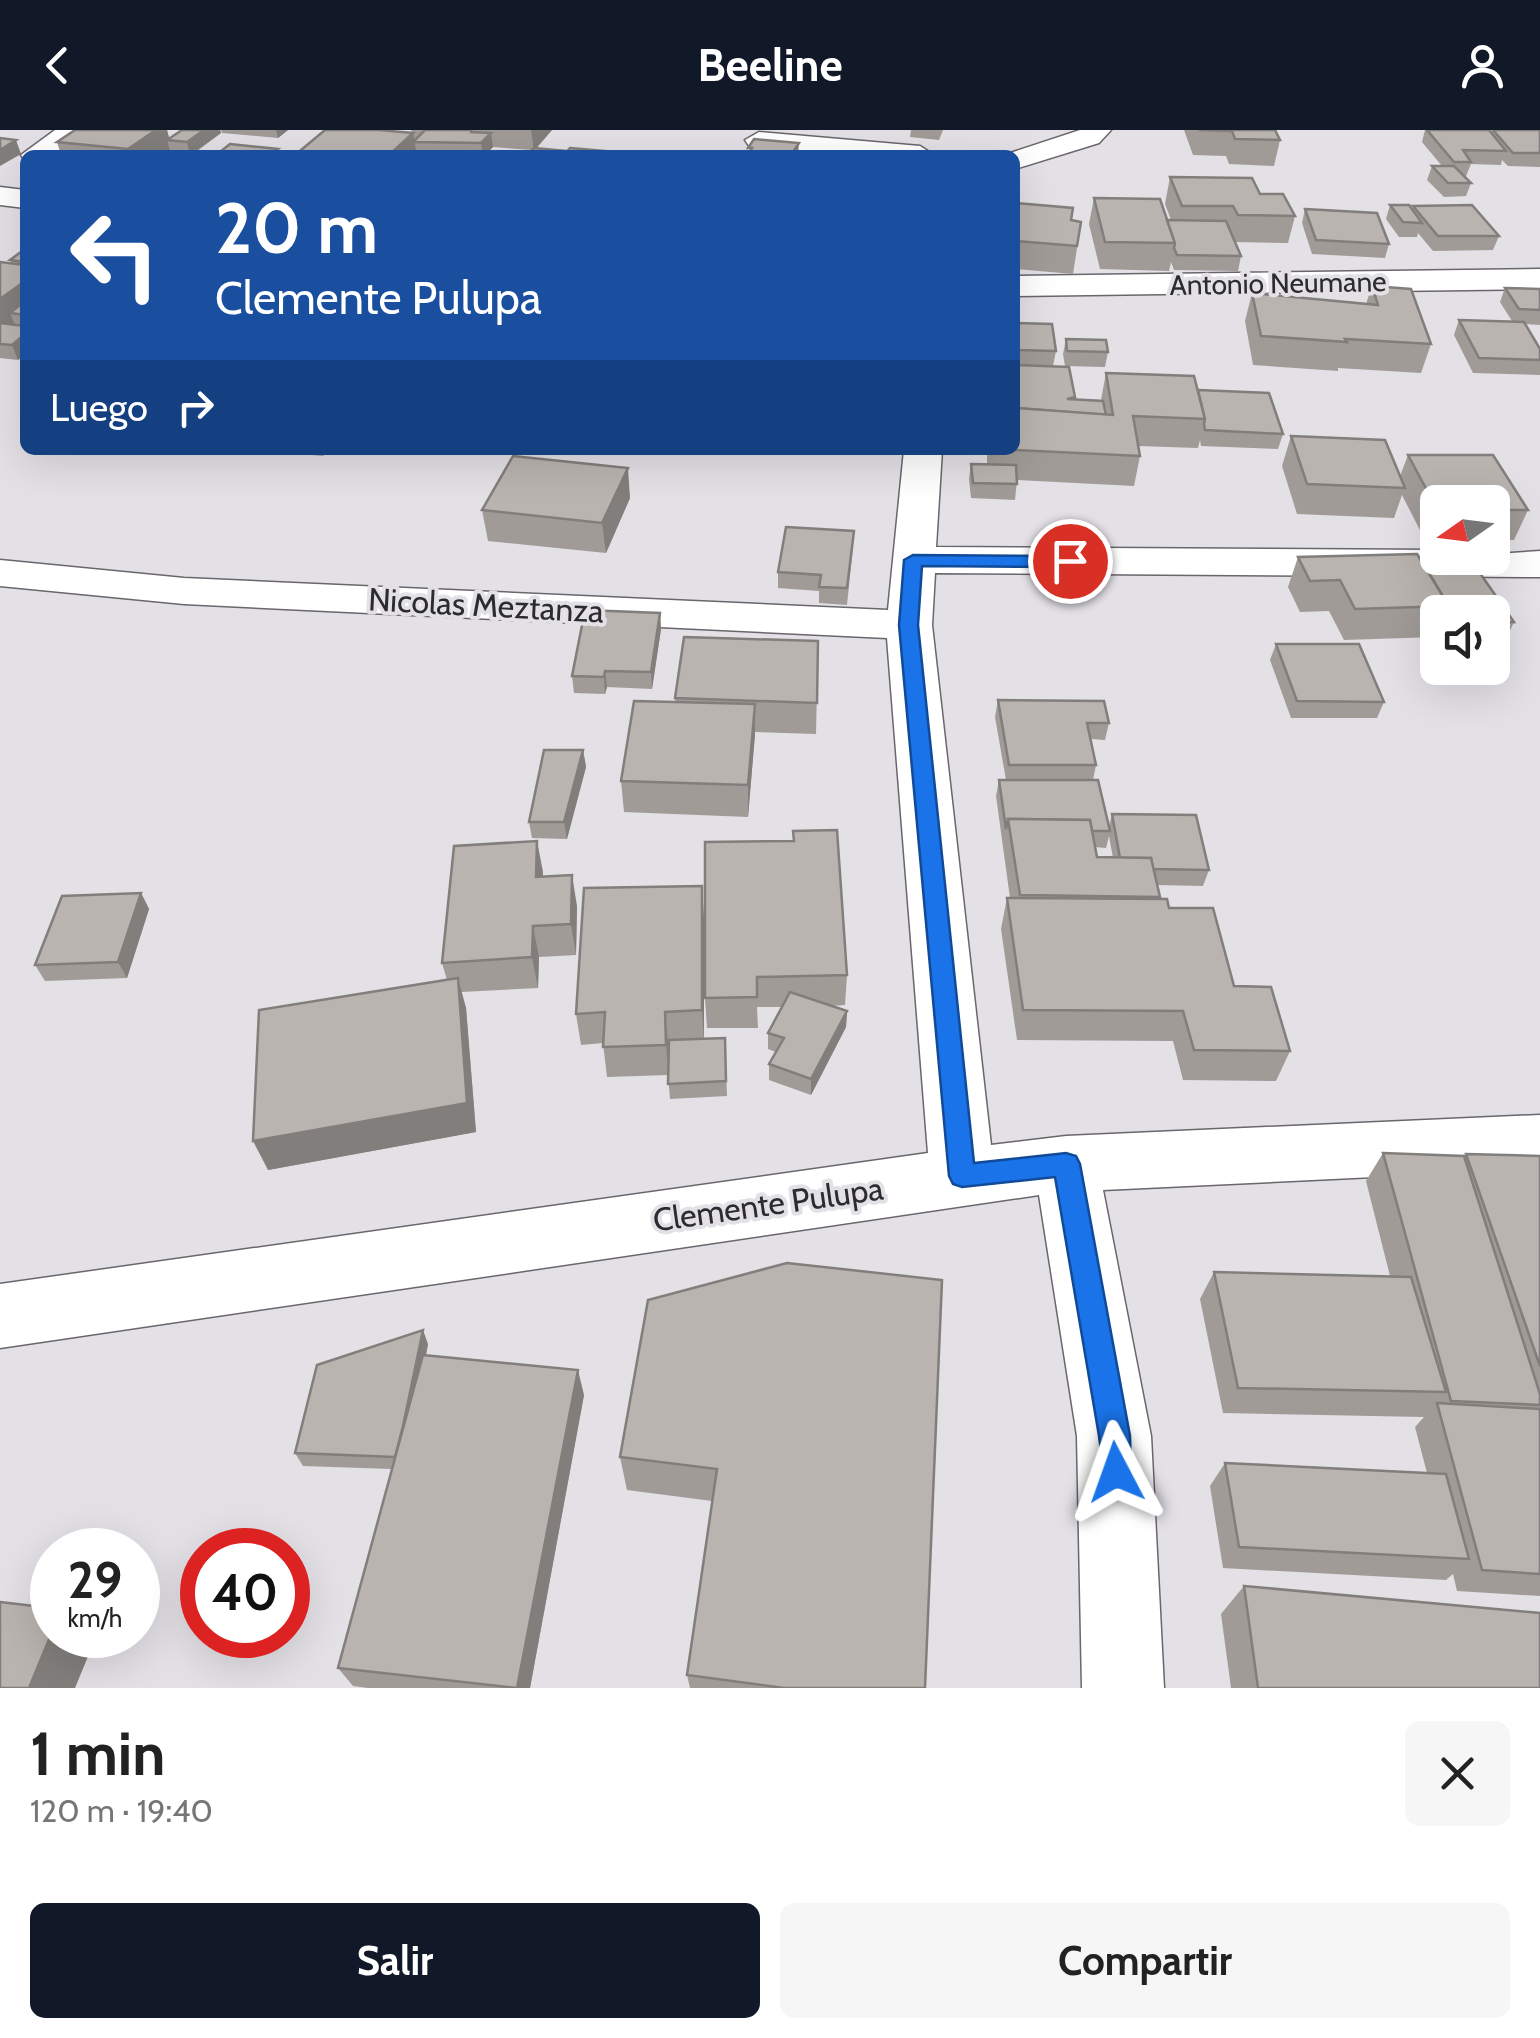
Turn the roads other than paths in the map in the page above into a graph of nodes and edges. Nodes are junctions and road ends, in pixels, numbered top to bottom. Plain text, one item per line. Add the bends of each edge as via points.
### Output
1 (74, 130) edge
2 (1097, 130) edge
3 (759, 140) edge
4 (43, 150) edge
5 (866, 150) edge
6 (1020, 158) edge
7 (1540, 279) edge
8 (1020, 286) edge
9 (923, 455) edge
10 (913, 560) junction
11 (1540, 564) edge
12 (0, 573) edge
13 (909, 625) junction
14 (1540, 1142) edge
15 (1066, 1164) junction
16 (962, 1176) junction
17 (0, 1316) edge
18 (1123, 1688) edge

1 - 4 street
2 - 6 street
3 - 5 street
7 - 8 street, Antonio Neumane
9 - 10 street
10 - 11 street
10 - 13 street
12 - 13 street, Nicolas Meztanza via 184,591
13 - 16 street
14 - 15 street, Clemente Pulupa
15 - 16 street, Clemente Pulupa
15 - 18 street via 1114,1436
16 - 17 street, Clemente Pulupa

